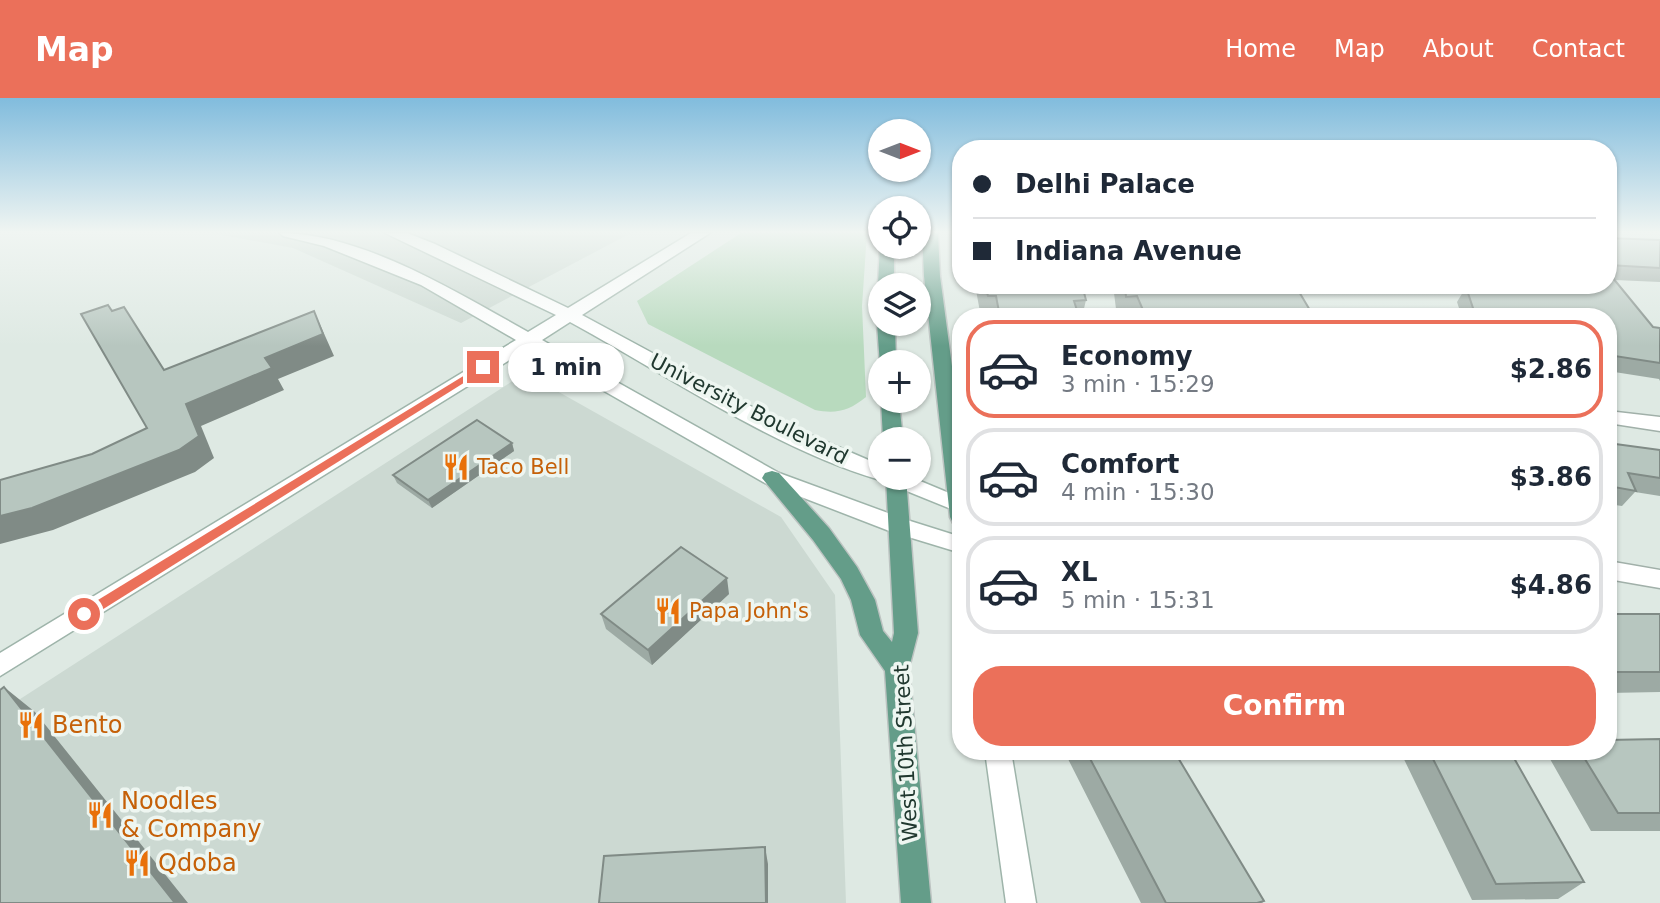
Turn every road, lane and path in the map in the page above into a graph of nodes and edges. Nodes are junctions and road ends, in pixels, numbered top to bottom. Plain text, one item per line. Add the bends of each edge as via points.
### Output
1 (398, 271) edge
2 (479, 271) edge
3 (640, 271) edge
4 (932, 271) edge
5 (569, 314) junction
6 (527, 339) junction
7 (1617, 418) edge
8 (1660, 424) edge
9 (952, 443) edge
10 (868, 468) edge
11 (772, 478) junction
12 (897, 490) edge
13 (920, 490) edge
14 (952, 506) edge
15 (900, 526) junction
16 (952, 542) edge
17 (1617, 572) edge
18 (1656, 582) edge
19 (0, 666) edge
20 (897, 668) junction
21 (999, 760) edge
22 (916, 903) edge
23 (1021, 903) edge

1 - 6 street, University Boulevard
2 - 5 street, University Boulevard
3 - 5 street
4 - 9 main road
5 - 6 street
5 - 10 street, University Boulevard via 760,420
6 - 11 street, University Boulevard
6 - 19 street
7 - 8 street
11 - 15 street, University Boulevard
11 - 20 main road via 849,573 863,600 872,635
12 - 15 main road, West 10th Street
13 - 14 street
15 - 16 street, University Boulevard
15 - 20 main road, West 10th Street via 906,634
17 - 18 street
20 - 22 main road, West 10th Street
21 - 23 street

